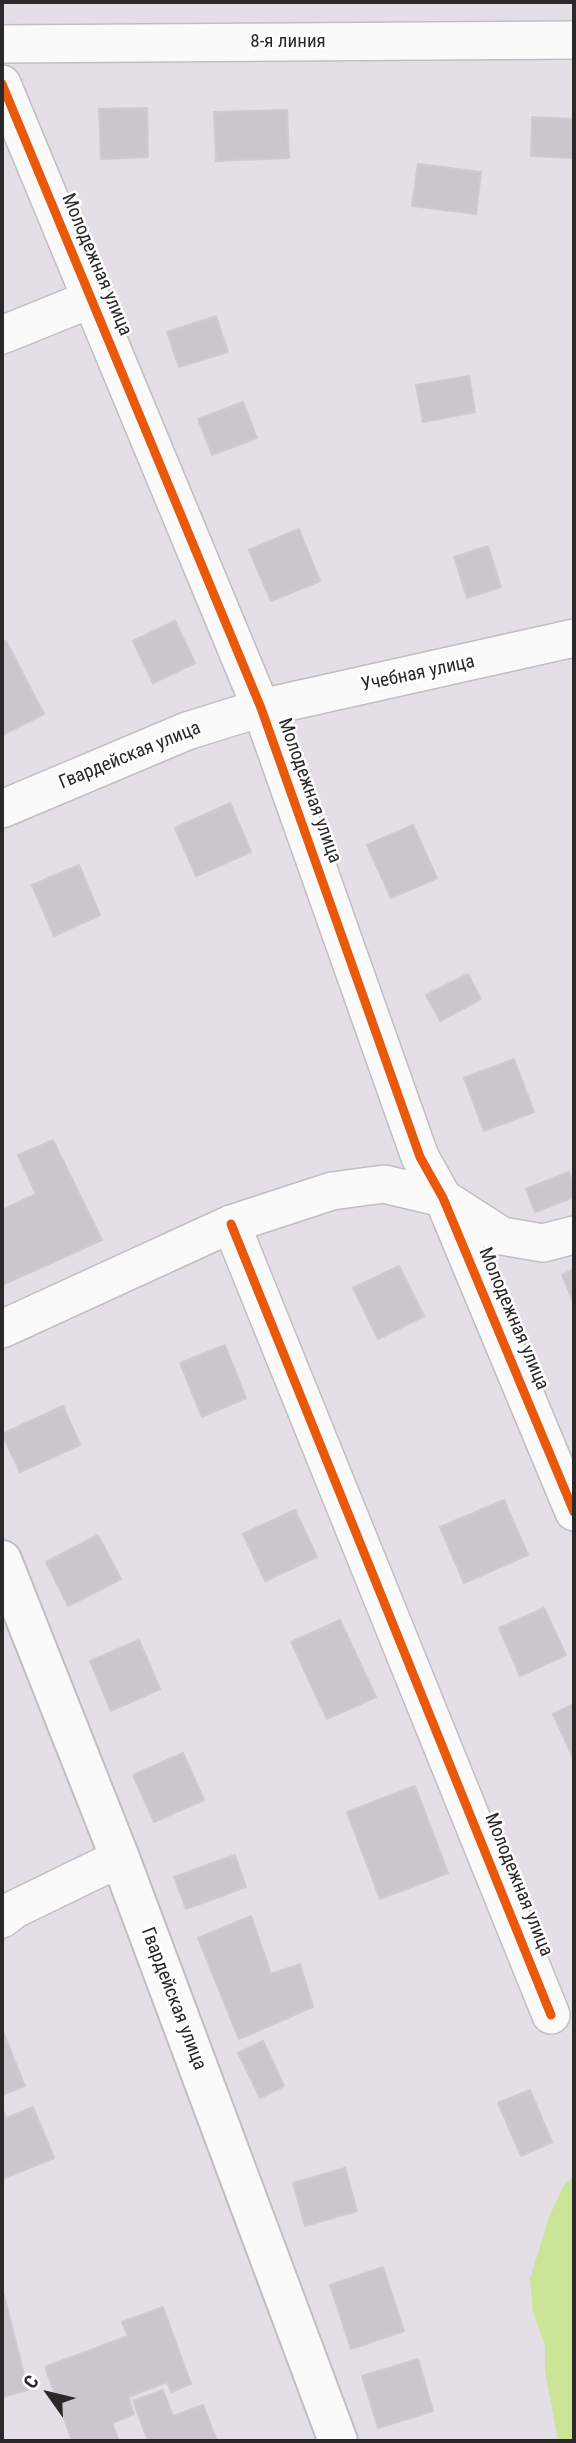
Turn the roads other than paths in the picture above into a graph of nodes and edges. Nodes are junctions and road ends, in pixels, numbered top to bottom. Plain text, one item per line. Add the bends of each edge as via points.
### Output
1 (574, 40) edge
2 (2, 44) edge
3 (2, 84) edge
4 (91, 299) junction
5 (2, 335) edge
6 (574, 638) edge
7 (261, 708) junction
8 (2, 809) edge
9 (443, 1198) junction
10 (231, 1224) junction
11 (574, 1235) edge
12 (2, 1329) edge
13 (574, 1512) edge
14 (2, 1560) edge
15 (120, 1858) junction
16 (2, 1919) edge
17 (551, 2015) dead end
18 (338, 2441) edge

1 - 2 street, 8-я линия
3 - 4 street, Молодежная улица
4 - 5 street
4 - 7 street, Молодежная улица
6 - 7 street, Учебная улица
7 - 8 street, Гвардейская улица via 187,731
7 - 9 street, Молодежная улица via 420,1157
9 - 10 street, Молодежная улица via 384,1184 332,1191
9 - 11 street, Молодежная улица via 502,1236 543,1243
9 - 13 street, Молодежная улица
10 - 12 street, Молодежная улица
10 - 17 street, Молодежная улица
14 - 15 main road, Гвардейская улица
15 - 16 street
15 - 18 main road, Гвардейская улица

